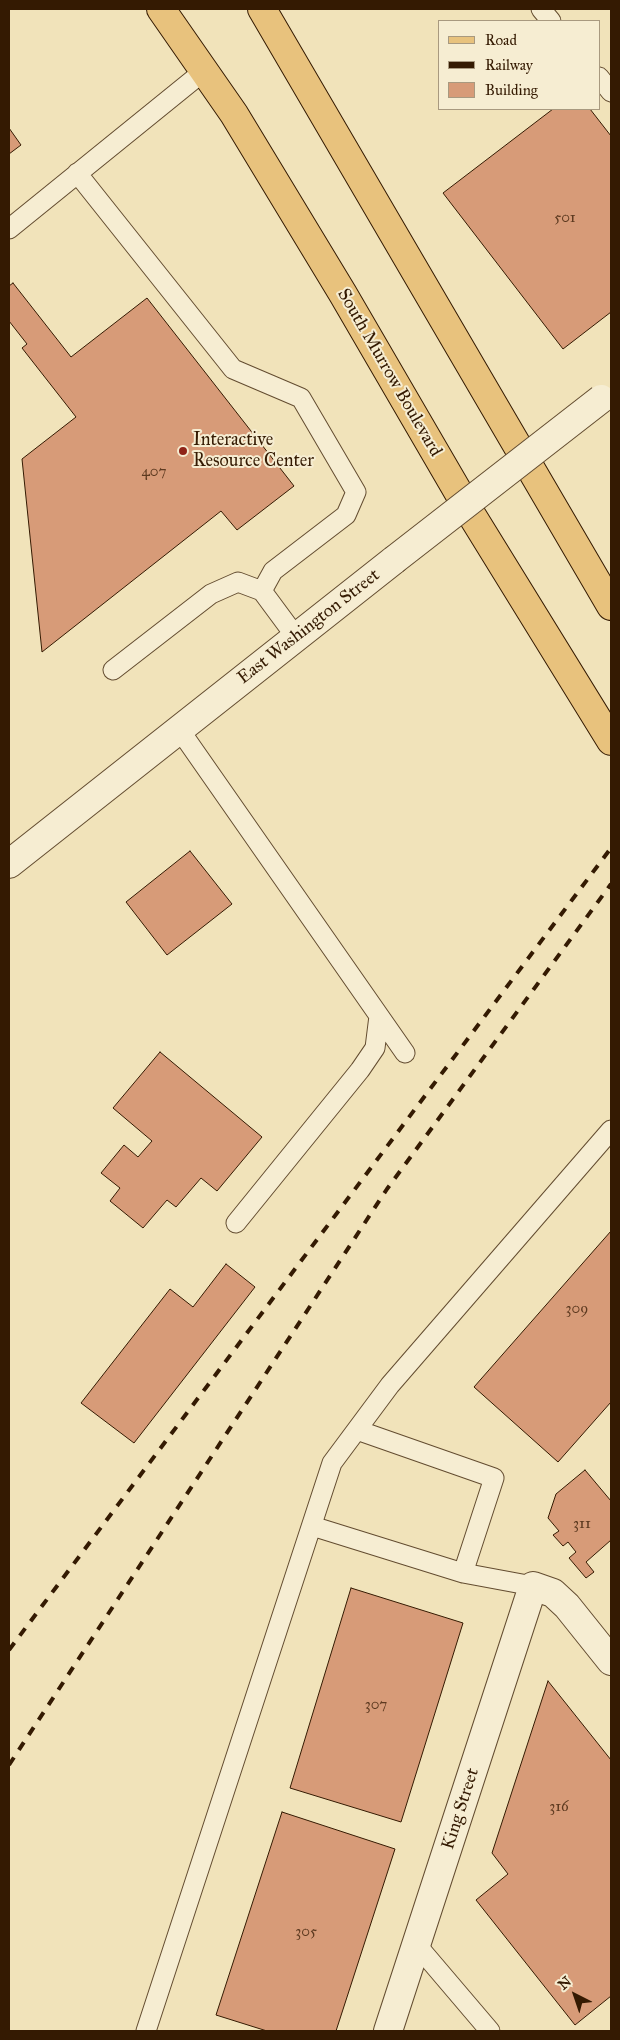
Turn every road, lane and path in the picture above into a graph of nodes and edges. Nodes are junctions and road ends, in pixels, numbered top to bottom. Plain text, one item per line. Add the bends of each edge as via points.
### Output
1 (161, 9) edge
2 (262, 9) edge
3 (541, 9) edge
4 (551, 20) edge
5 (204, 71) junction
6 (600, 78) edge
7 (611, 92) edge
8 (77, 173) junction
9 (9, 229) edge
10 (606, 395) edge
11 (262, 591) junction
12 (611, 606) edge
13 (296, 637) junction
14 (112, 670) dead end
15 (179, 729) junction
16 (611, 741) edge
17 (9, 864) edge
18 (379, 1016) junction
19 (405, 1053) dead end
20 (611, 1130) edge
21 (236, 1223) dead end
22 (357, 1430) junction
23 (312, 1526) junction
24 (463, 1573) junction
25 (533, 1586) junction
26 (611, 1661) edge
27 (416, 1944) junction
28 (146, 2031) edge
29 (388, 2031) edge
30 (490, 2031) edge

1 - 5 main road, South Murrow Boulevard
2 - 12 main road
3 - 4 lane
5 - 8 lane
5 - 16 main road, South Murrow Boulevard via 343,294 471,514
6 - 7 lane
8 - 9 lane
8 - 11 lane via 233,369 301,398 356,492 346,515 273,572
10 - 13 street, East Washington Street, bridge
11 - 13 lane
11 - 14 lane via 238,582 210,594
13 - 15 street, East Washington Street
15 - 17 street, East Washington Street
15 - 18 lane
18 - 19 lane
18 - 21 lane via 375,1048 360,1070
20 - 22 lane via 390,1385
22 - 23 lane via 332,1463
22 - 24 lane via 494,1478
23 - 24 lane
23 - 28 lane
24 - 25 lane
25 - 26 street via 553,1593 567,1606
25 - 27 street, King Street
27 - 29 street, King Street
27 - 30 lane

